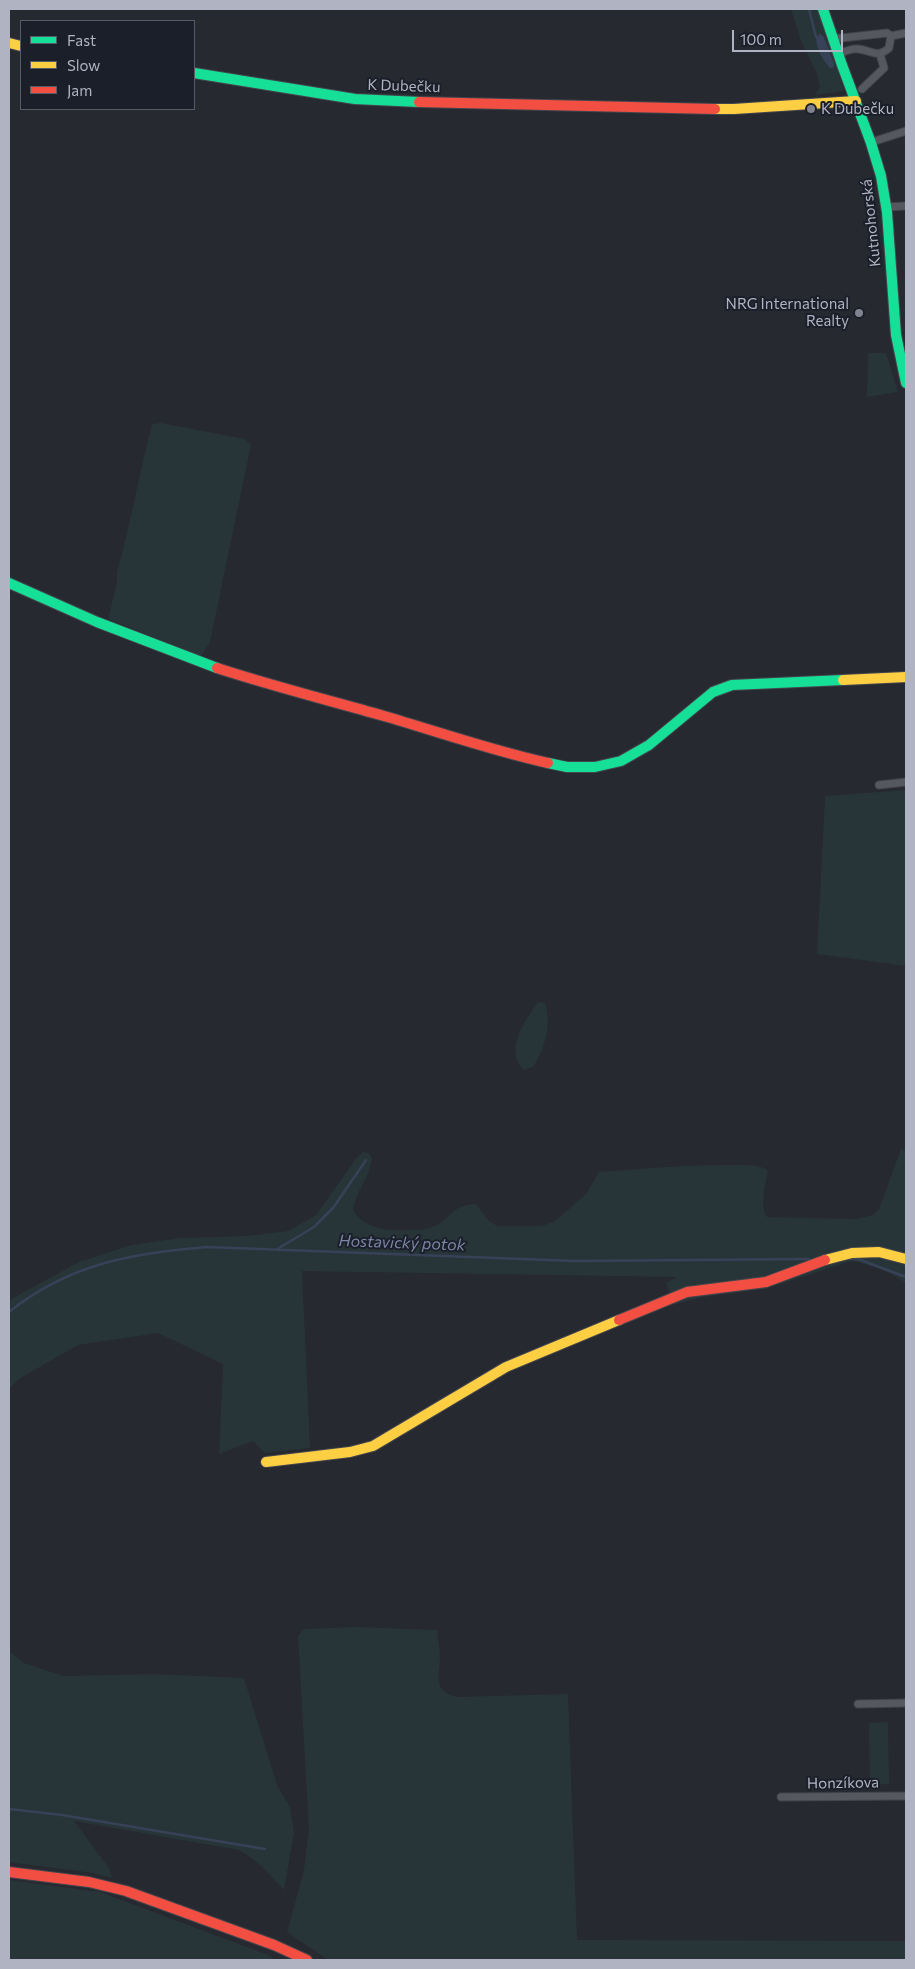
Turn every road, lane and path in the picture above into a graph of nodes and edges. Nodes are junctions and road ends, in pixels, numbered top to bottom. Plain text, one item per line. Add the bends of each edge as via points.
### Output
1 (823, 9) edge
2 (906, 33) edge
3 (854, 35) junction
4 (891, 36) junction
5 (832, 39) junction
6 (857, 48) junction
7 (838, 54) junction
8 (880, 54) junction
9 (195, 73) edge
10 (862, 90) dead end
11 (856, 101) junction
12 (906, 131) edge
13 (872, 142) junction
14 (906, 206) edge
15 (886, 207) junction
16 (901, 337) edge
17 (906, 383) edge
18 (9, 583) edge
19 (906, 677) edge
20 (906, 782) edge
21 (880, 785) dead end
22 (906, 1259) edge
23 (266, 1462) dead end
24 (906, 1703) edge
25 (858, 1704) dead end
26 (906, 1796) edge
27 (780, 1797) dead end
28 (9, 1872) edge
29 (307, 1960) edge

1 - 5 street, Kutnohorská
2 - 4 street
3 - 4 street via 887,33
3 - 5 street
3 - 6 street
4 - 8 street via 889,48
5 - 7 street, Kutnohorská
6 - 7 street
6 - 8 street
7 - 11 street, Kutnohorská
8 - 10 street via 884,68
9 - 11 street, K Dubečku via 377,100 734,109
11 - 13 street, Kutnohorská
12 - 13 street
13 - 15 street, Kutnohorská
14 - 15 street
15 - 16 street, Kutnohorská
16 - 17 street, Kutnohorská
18 - 19 street via 97,622 265,684 516,756 567,767 595,767 622,761 649,745 700,701 722,687 742,683
20 - 21 street
22 - 23 street via 879,1252 852,1253 766,1282 687,1292 506,1368 373,1446 350,1452
24 - 25 street
26 - 27 street, Honzíkova
28 - 29 street via 89,1882 126,1891

